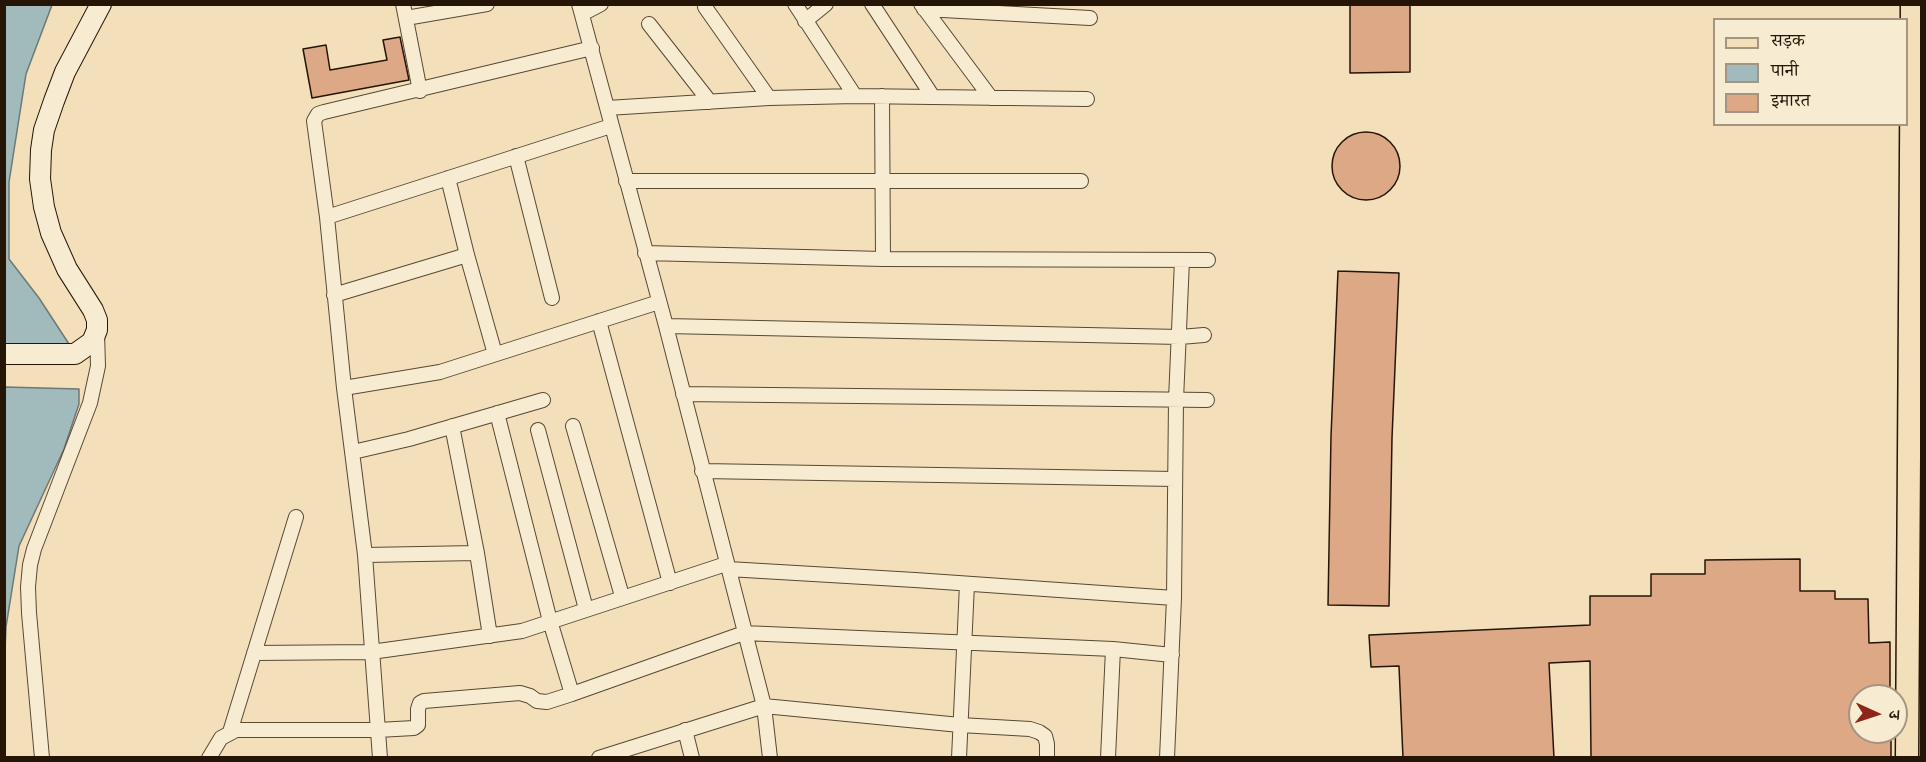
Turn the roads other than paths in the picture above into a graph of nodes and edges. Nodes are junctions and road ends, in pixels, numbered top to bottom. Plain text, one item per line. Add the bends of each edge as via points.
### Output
1 (101, 4) edge
2 (487, 4) edge
3 (601, 4) edge
4 (795, 4) edge
5 (826, 4) edge
6 (872, 4) edge
7 (1912, 4) edge
8 (705, 7) dead end
9 (923, 7) edge
10 (580, 9) edge
11 (404, 11) edge
12 (1090, 18) dead end
13 (805, 21) junction
14 (649, 24) dead end
15 (592, 48) junction
16 (420, 91) junction
17 (855, 96) junction
18 (882, 96) junction
19 (933, 97) junction
20 (769, 98) junction
21 (991, 98) junction
22 (1086, 99) dead end
23 (710, 102) junction
24 (607, 108) junction
25 (611, 126) junction
26 (516, 156) junction
27 (448, 178) junction
28 (626, 181) junction
29 (1081, 181) dead end
30 (883, 182) junction
31 (327, 217) junction
32 (645, 253) junction
33 (467, 255) junction
34 (884, 259) junction
35 (1182, 260) junction
36 (1208, 260) dead end
37 (1916, 267) edge
38 (334, 295) junction
39 (552, 298) dead end
40 (659, 302) junction
41 (599, 321) junction
42 (666, 326) junction
43 (97, 330) junction
44 (1204, 335) dead end
45 (1179, 337) junction
46 (4, 354) edge
47 (495, 354) junction
48 (344, 388) junction
49 (683, 394) junction
50 (543, 400) dead end
51 (1176, 400) junction
52 (1207, 400) dead end
53 (497, 413) junction
54 (452, 426) junction
55 (573, 426) dead end
56 (538, 430) dead end
57 (353, 452) junction
58 (702, 471) junction
59 (1175, 479) junction
60 (296, 517) dead end
61 (477, 553) junction
62 (365, 555) junction
63 (727, 567) junction
64 (670, 583) junction
65 (967, 584) junction
66 (622, 596) junction
67 (1174, 598) junction
68 (586, 609) junction
69 (550, 621) junction
70 (744, 633) junction
71 (490, 636) junction
72 (964, 642) junction
73 (1113, 650) junction
74 (371, 652) junction
75 (254, 653) junction
76 (1172, 655) junction
77 (572, 694) junction
78 (764, 706) junction
79 (960, 725) junction
80 (378, 730) junction
81 (685, 730) junction
82 (230, 732) junction
83 (42, 758) edge
84 (209, 758) edge
85 (380, 758) edge
86 (599, 758) edge
87 (692, 758) edge
88 (770, 758) edge
89 (959, 758) edge
90 (1047, 758) edge
91 (1108, 758) edge
92 (1167, 758) edge
93 (1907, 758) edge

1 - 43 street via 54,100 44,130 40,179 51,233 67,269 93,310
2 - 11 street
3 - 10 street
4 - 13 street
5 - 13 street
6 - 19 street
7 - 37 main road
8 - 20 street
9 - 12 street
9 - 21 street
10 - 15 street
11 - 16 street
13 - 17 street
14 - 23 street
15 - 16 street
15 - 24 street
16 - 31 street via 318,114 314,121
17 - 18 street
17 - 20 street
18 - 19 street
18 - 30 street
19 - 21 street
20 - 23 street
21 - 22 street
23 - 24 street
24 - 25 street
25 - 26 street
25 - 28 street
26 - 27 street
26 - 39 street
27 - 31 street
27 - 33 street
28 - 30 street
28 - 32 street
29 - 30 street
30 - 34 street
31 - 38 street
32 - 34 street
32 - 40 street
33 - 38 street
33 - 47 street
34 - 35 street
35 - 36 street
35 - 45 street
37 - 93 main road
38 - 48 street
40 - 41 street
40 - 42 street
41 - 47 street
41 - 64 street
42 - 45 street
42 - 49 street
43 - 46 street via 92,342 75,354
43 - 83 street via 98,366 90,404 30,566 28,613
44 - 45 street
45 - 51 street
47 - 48 street via 423,376
48 - 57 street
49 - 51 street
49 - 58 street
50 - 53 street
51 - 52 street
51 - 59 street
53 - 54 street
53 - 69 street
54 - 57 street
54 - 61 street
55 - 66 street
56 - 68 street
57 - 62 street
58 - 59 street
58 - 63 street
59 - 67 street
60 - 75 street
61 - 62 street
61 - 71 street
62 - 74 street
63 - 64 street
63 - 65 street
63 - 70 street
64 - 66 street
65 - 67 street
65 - 72 street
66 - 68 street
67 - 76 street
68 - 69 street
69 - 71 street
69 - 77 street
70 - 72 street
70 - 77 street
70 - 78 street
71 - 74 street
72 - 73 street
72 - 79 street
73 - 76 street
73 - 91 street
74 - 75 street
74 - 80 street
75 - 82 street
76 - 92 street
77 - 80 street via 542,702 520,693 424,700 414,728
78 - 79 street
78 - 81 street
78 - 88 street
79 - 89 street
79 - 90 street via 1039,732 1045,736
80 - 82 street
80 - 85 street
81 - 86 street
81 - 87 street
82 - 84 street via 221,738

